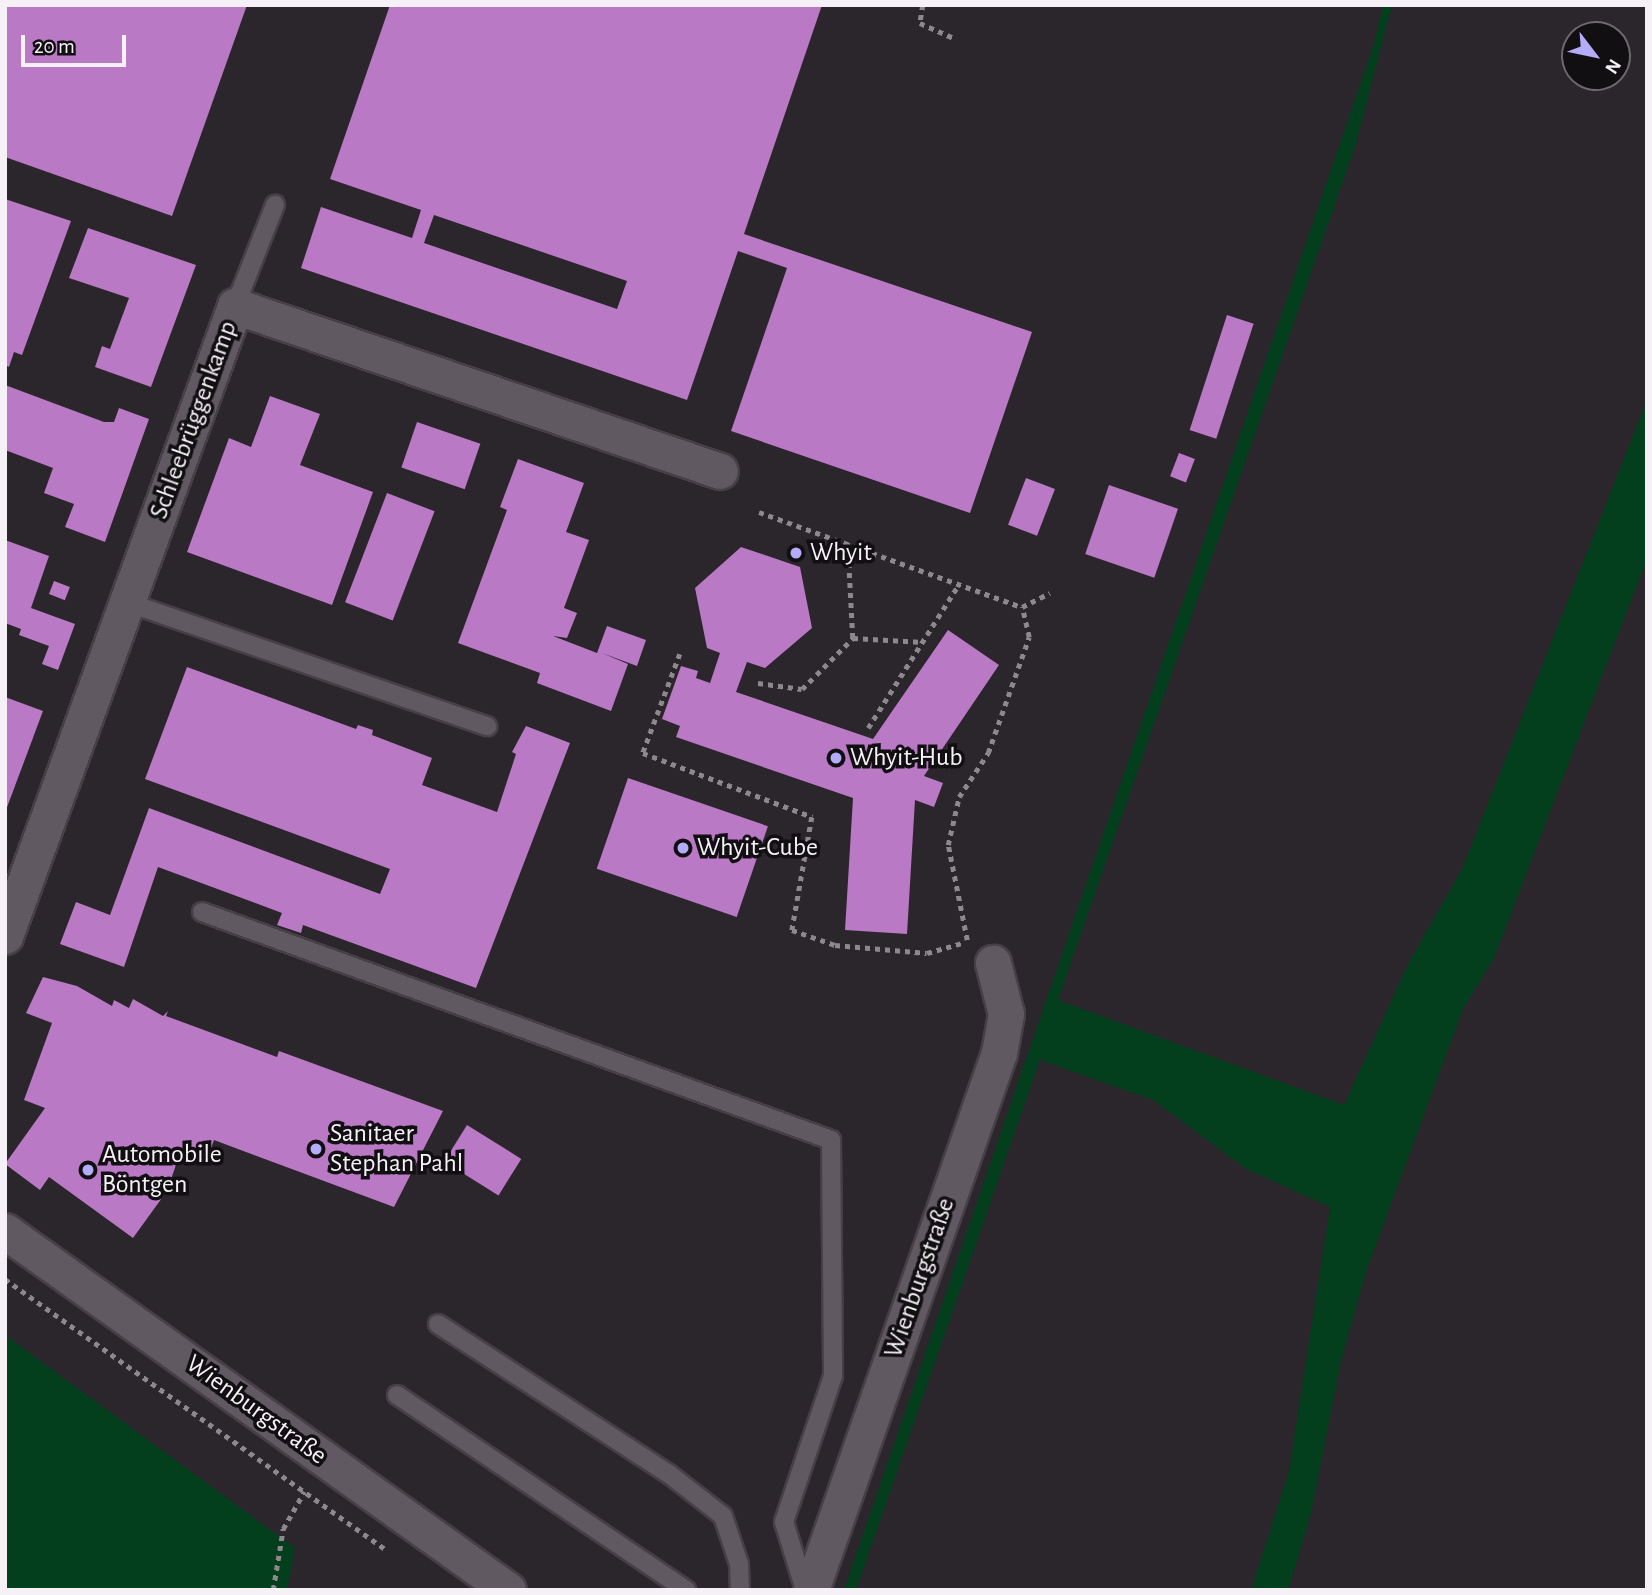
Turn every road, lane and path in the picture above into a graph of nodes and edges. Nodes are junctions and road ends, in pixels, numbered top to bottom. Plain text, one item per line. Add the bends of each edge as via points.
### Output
1 (923, 5) edge
2 (953, 37) dead end
3 (275, 205) dead end
4 (235, 306) junction
5 (720, 471) dead end
6 (759, 512) dead end
7 (848, 543) junction
8 (960, 584) junction
9 (1050, 593) dead end
10 (129, 603) junction
11 (1022, 607) junction
12 (853, 638) junction
13 (923, 642) junction
14 (680, 654) dead end
15 (758, 683) dead end
16 (487, 726) dead end
17 (868, 728) dead end
18 (202, 912) dead end
19 (5, 936) edge
20 (979, 948) junction
21 (5, 1231) edge
22 (5, 1279) edge
23 (438, 1324) dead end
24 (397, 1395) dead end
25 (326, 1460) junction
26 (304, 1492) junction
27 (389, 1552) dead end
28 (273, 1590) edge
29 (508, 1590) edge
30 (687, 1590) edge
31 (740, 1590) edge
32 (805, 1590) edge
33 (811, 1590) edge

1 - 2 path via 920,23
3 - 4 lane
4 - 5 street, Schleebrüggenkamp
4 - 10 street, Schleebrüggenkamp
6 - 7 path
7 - 8 path
7 - 12 path
8 - 11 path
8 - 13 path
9 - 11 path
10 - 16 lane
10 - 19 street, Schleebrüggenkamp
11 - 20 path via 1029,637 988,752 959,797 948,845
12 - 13 path
12 - 15 path via 802,689
13 - 17 path
14 - 20 path via 643,753 812,817 792,930 835,945 927,953
18 - 32 lane via 831,1140 833,1376 784,1522
20 - 33 street, Wienburgstraße via 1006,1014 999,1053
21 - 25 street, Wienburgstraße
22 - 26 path
23 - 31 lane via 669,1474 723,1516 739,1564
24 - 30 lane
25 - 26 path
25 - 29 street, Wienburgstraße
26 - 27 path
26 - 28 path via 283,1529

